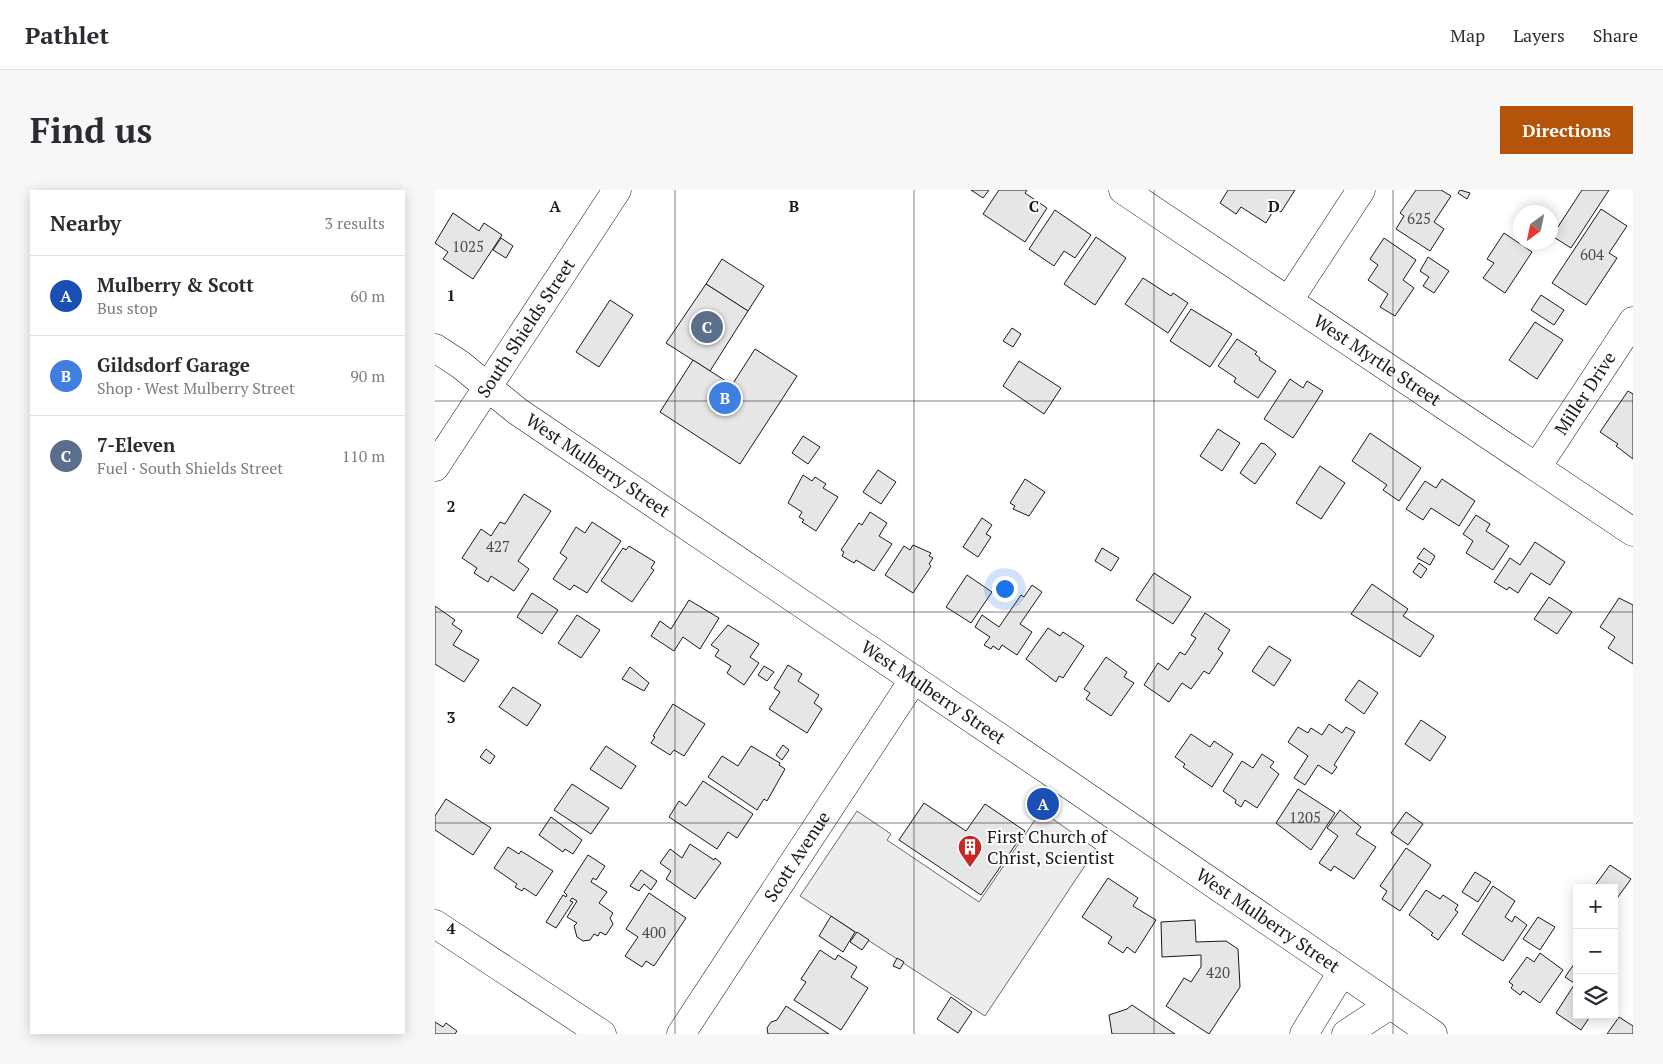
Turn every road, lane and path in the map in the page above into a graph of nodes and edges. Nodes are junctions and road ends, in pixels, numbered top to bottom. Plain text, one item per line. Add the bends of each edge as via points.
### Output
1 (617, 190) edge
2 (1123, 190) edge
3 (1361, 190) edge
4 (1289, 300) junction
5 (1633, 321) edge
6 (435, 348) edge
7 (488, 387) junction
8 (435, 467) edge
9 (1537, 467) junction
10 (1633, 532) edge
11 (914, 679) junction
12 (435, 924) edge
13 (1342, 972) junction
14 (1390, 1005) junction
15 (602, 1034) edge
16 (681, 1034) edge
17 (1304, 1034) edge
18 (1346, 1034) edge
19 (1433, 1034) edge

1 - 7 street, South Shields Street
2 - 4 street, West Myrtle Street
3 - 4 street
4 - 9 street, West Myrtle Street
5 - 9 street, Miller Drive
6 - 7 street, West Mulberry Street
7 - 8 street, South Shields Street
7 - 11 street, West Mulberry Street via 533,422
9 - 10 street, West Myrtle Street
11 - 13 street, West Mulberry Street
11 - 16 street, Scott Avenue
12 - 15 street
13 - 14 street, West Mulberry Street
13 - 17 street
14 - 18 street
14 - 19 street, West Mulberry Street

